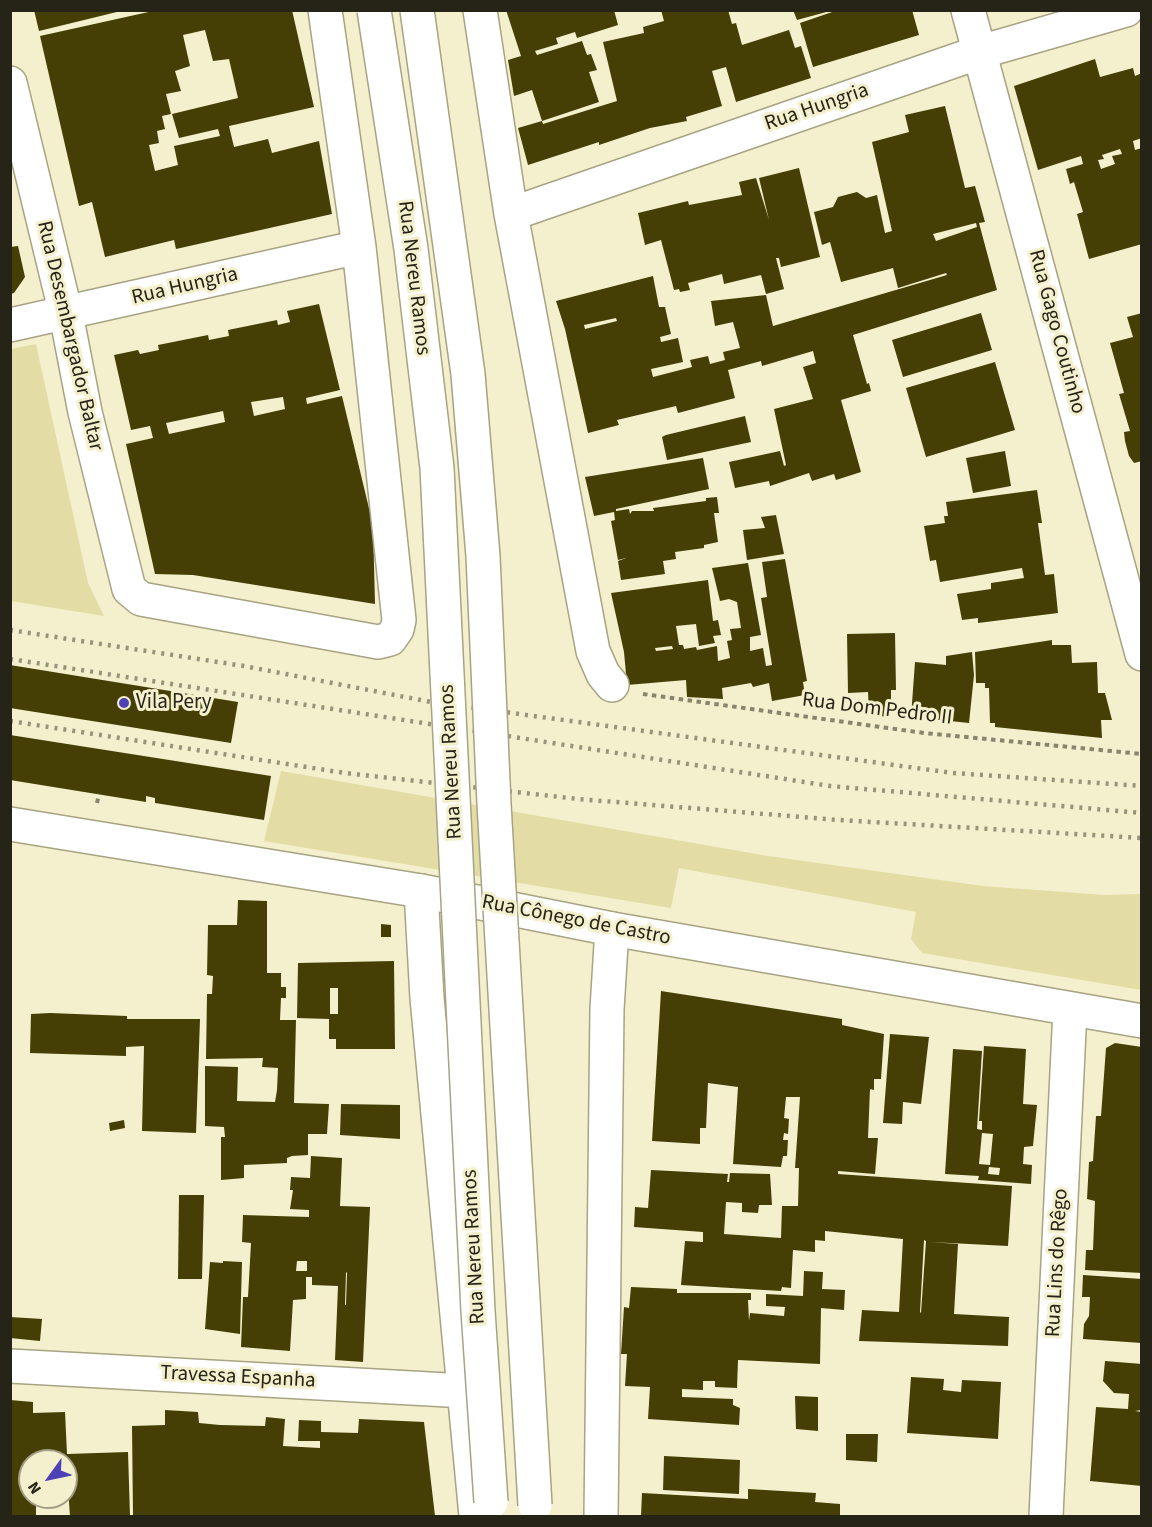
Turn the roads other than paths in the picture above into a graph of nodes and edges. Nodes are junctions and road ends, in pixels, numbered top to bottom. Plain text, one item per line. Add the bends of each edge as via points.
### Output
1 (325, 10) edge
2 (374, 10) edge
3 (417, 10) edge
4 (480, 10) edge
5 (968, 10) edge
6 (1126, 10) edge
7 (980, 52) junction
8 (10, 83) edge
9 (511, 213) junction
10 (359, 247) junction
11 (66, 314) junction
12 (10, 325) edge
13 (1136, 602) edge
14 (1142, 654) edge
15 (612, 685) road end
16 (10, 824) edge
17 (421, 891) junction
18 (612, 929) junction
19 (1070, 1009) junction
20 (1142, 1021) edge
21 (10, 1366) edge
22 (466, 1391) junction
23 (536, 1511) edge
24 (487, 1512) edge
25 (601, 1516) edge
26 (1046, 1516) edge

1 - 10 street
2 - 24 street, Rua Nereu Ramos, bridge via 411,249 437,468
3 - 23 street, Rua Nereu Ramos, bridge via 468,374 483,545
4 - 9 street
5 - 7 street, Rua Gago Coutinho
6 - 7 street, Rua Hungria
7 - 9 street, Rua Hungria
7 - 13 street, Rua Gago Coutinho
8 - 11 street, Rua Desembargador Baltar
9 - 15 street via 593,651
10 - 11 street, Rua Hungria
10 - 11 street, Rua Desembargador Baltar via 399,620 390,639 378,642 141,599 129,589 85,412
11 - 12 street, Rua Hungria
13 - 14 street, Rua Gago Coutinho
16 - 17 street, Rua Cônego de Castro
17 - 18 street, Rua Cônego de Castro
17 - 22 street, Rua Nereu Ramos via 427,998
18 - 19 street, Rua Cônego de Castro
18 - 25 street via 607,1009
19 - 20 street, Rua Cônego de Castro
19 - 26 street, Rua Lins do Rêgo
21 - 22 street, Travessa Espanha
22 - 24 street, Rua Nereu Ramos

